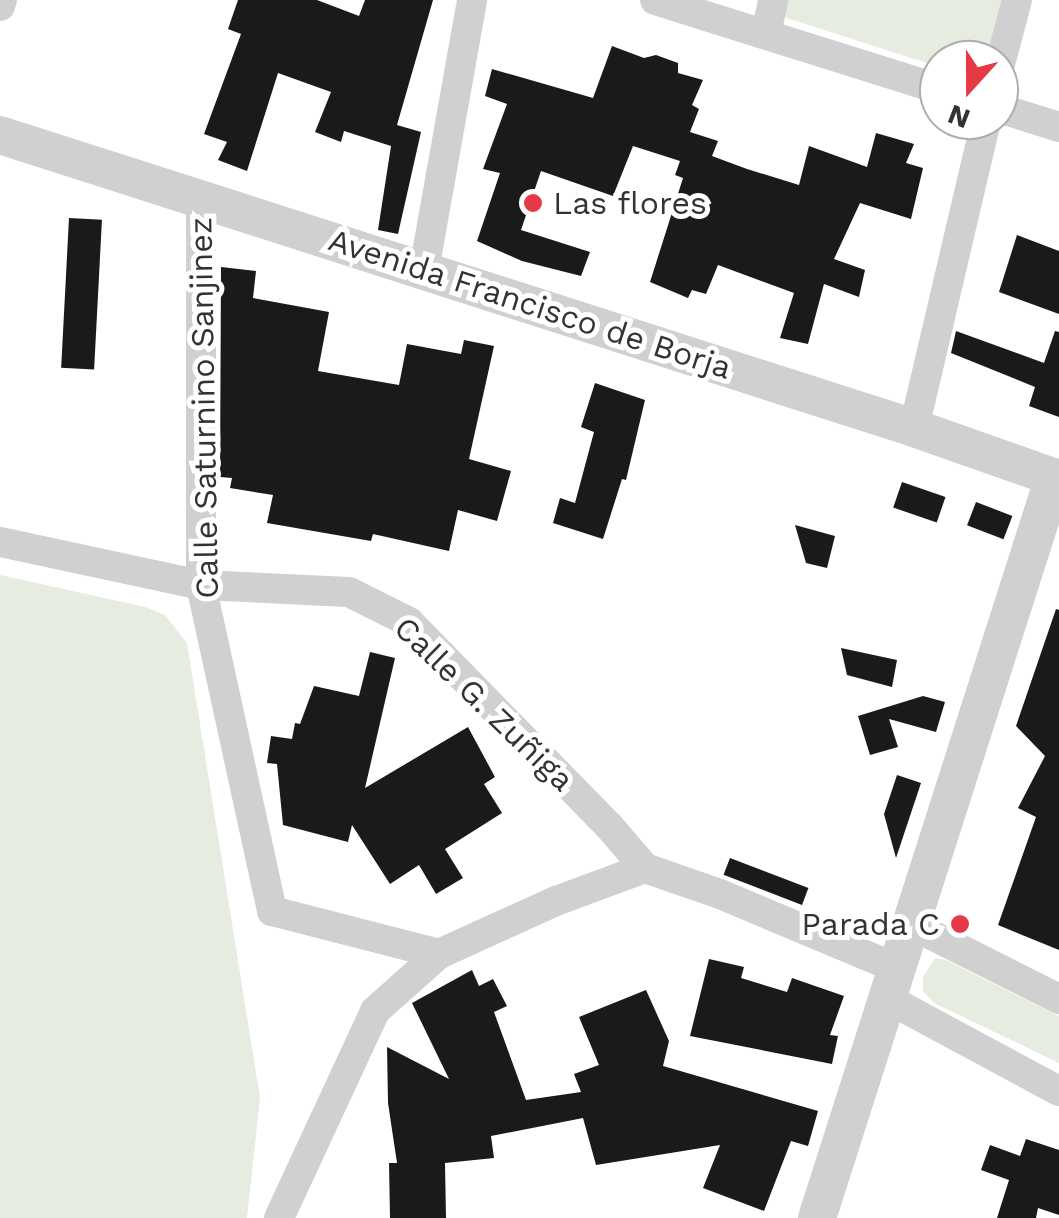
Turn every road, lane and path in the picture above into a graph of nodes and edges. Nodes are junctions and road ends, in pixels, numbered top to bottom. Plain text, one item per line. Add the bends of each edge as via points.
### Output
1 (472, 0) edge
2 (655, 0) edge
3 (773, 0) edge
4 (1017, 0) edge
5 (766, 34) junction
6 (1006, 40) edge
7 (919, 83) edge
8 (1019, 114) edge
9 (1059, 126) edge
10 (0, 136) edge
11 (981, 140) edge
12 (201, 198) junction
13 (424, 270) junction
14 (914, 428) junction
15 (1056, 478) edge
16 (0, 542) edge
17 (200, 584) junction
18 (645, 868) junction
19 (912, 924) junction
20 (439, 954) junction
21 (893, 984) junction
22 (1059, 998) edge
23 (1059, 1091) edge
24 (279, 1218) edge
25 (817, 1218) edge

1 - 13 street
2 - 5 street
3 - 5 street
4 - 6 street
5 - 7 street
8 - 9 street
10 - 12 street, Avenida Francisco de Borja
11 - 14 street
12 - 13 street, Avenida Francisco de Borja
12 - 17 street, Calle Saturnino Sanjinez
13 - 14 street, Avenida Francisco de Borja
14 - 15 street, Avenida Francisco de Borja
15 - 19 street
16 - 17 street, Calle G. Zuñiga
17 - 18 street, Calle G. Zuñiga via 349,592 409,622
17 - 20 street, Calle Saturnino Sanjinez via 272,911
18 - 20 street
18 - 21 street
19 - 21 street
19 - 22 street
20 - 24 street via 375,1010
21 - 23 street
21 - 25 street

